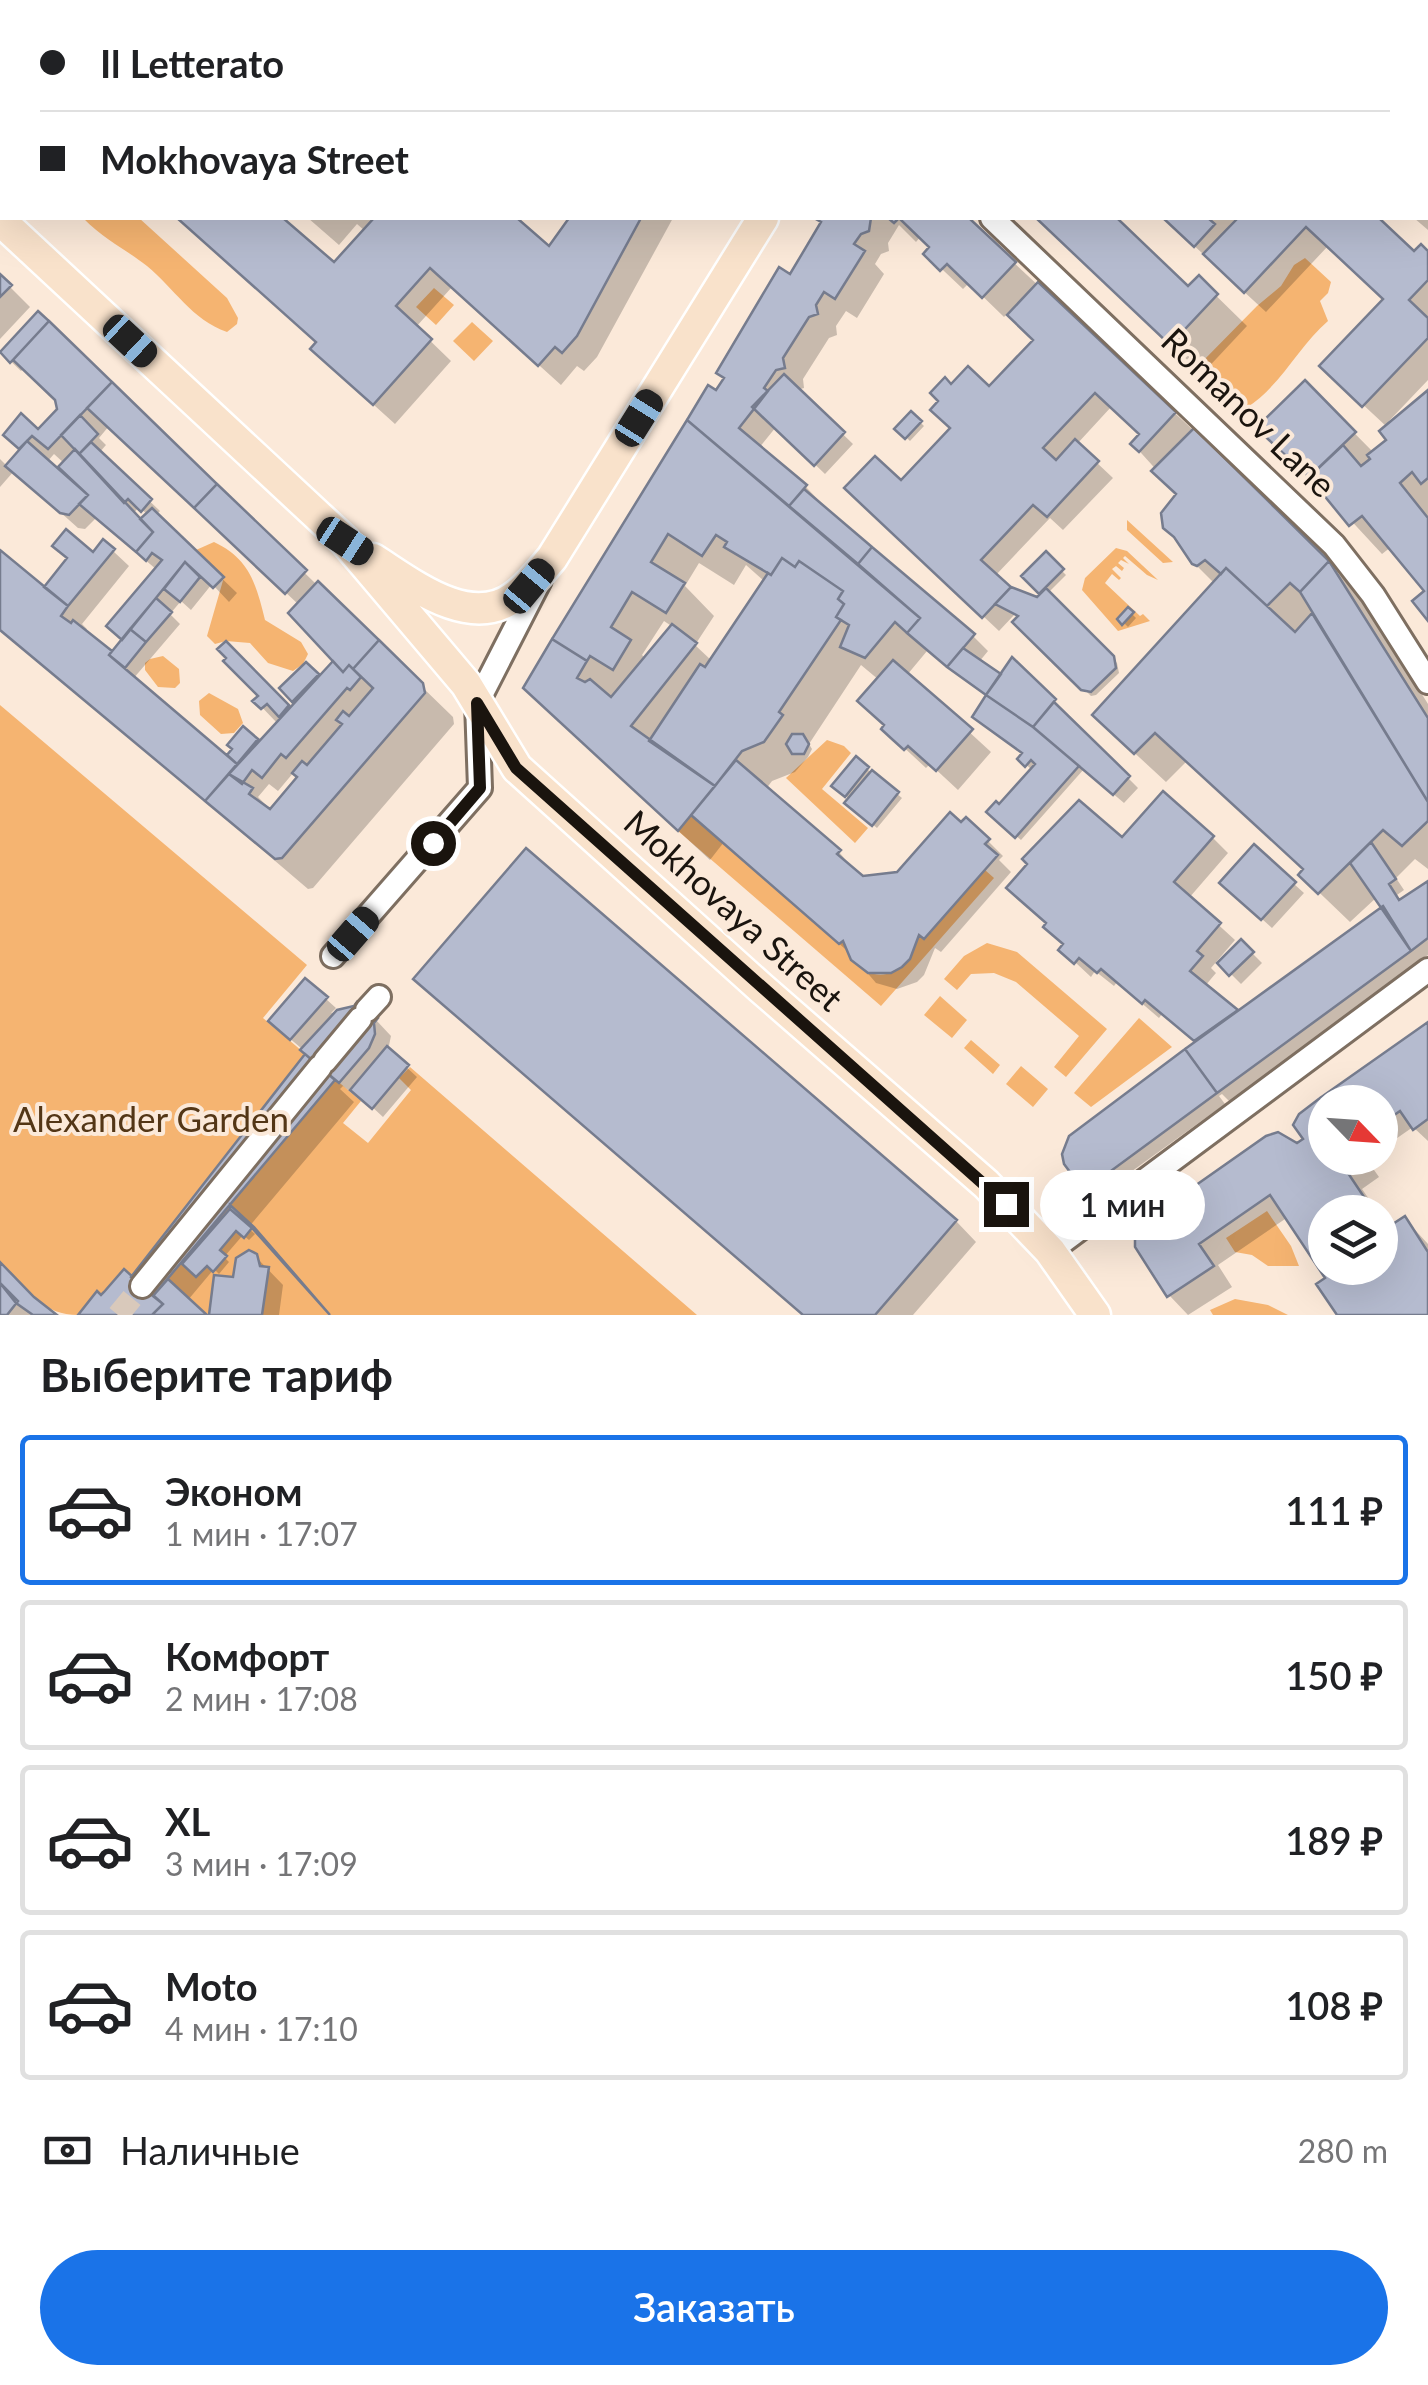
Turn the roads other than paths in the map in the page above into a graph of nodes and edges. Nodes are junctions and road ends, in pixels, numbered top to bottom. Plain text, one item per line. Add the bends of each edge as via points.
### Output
1 (0, 220) edge
2 (762, 220) edge
3 (994, 220) edge
4 (345, 541) junction
5 (552, 558) junction
6 (1428, 682) edge
7 (477, 703) junction
8 (334, 956) dead end
9 (1428, 970) edge
10 (369, 1009) dead end
11 (1050, 1251) junction
12 (142, 1286) tunnel mouth
13 (1094, 1315) edge

1 - 4 main road, Mokhovaya Street
2 - 5 main road
3 - 6 street, Romanov Lane via 1334,545
4 - 5 main road, Mokhovaya Street via 440,599 472,609 511,600
4 - 7 main road, Mokhovaya Street
5 - 7 street
7 - 8 street via 480,788
7 - 11 main road, Mokhovaya Street via 516,768 986,1184
9 - 11 street
10 - 12 street
11 - 13 main road, Mokhovaya Street

